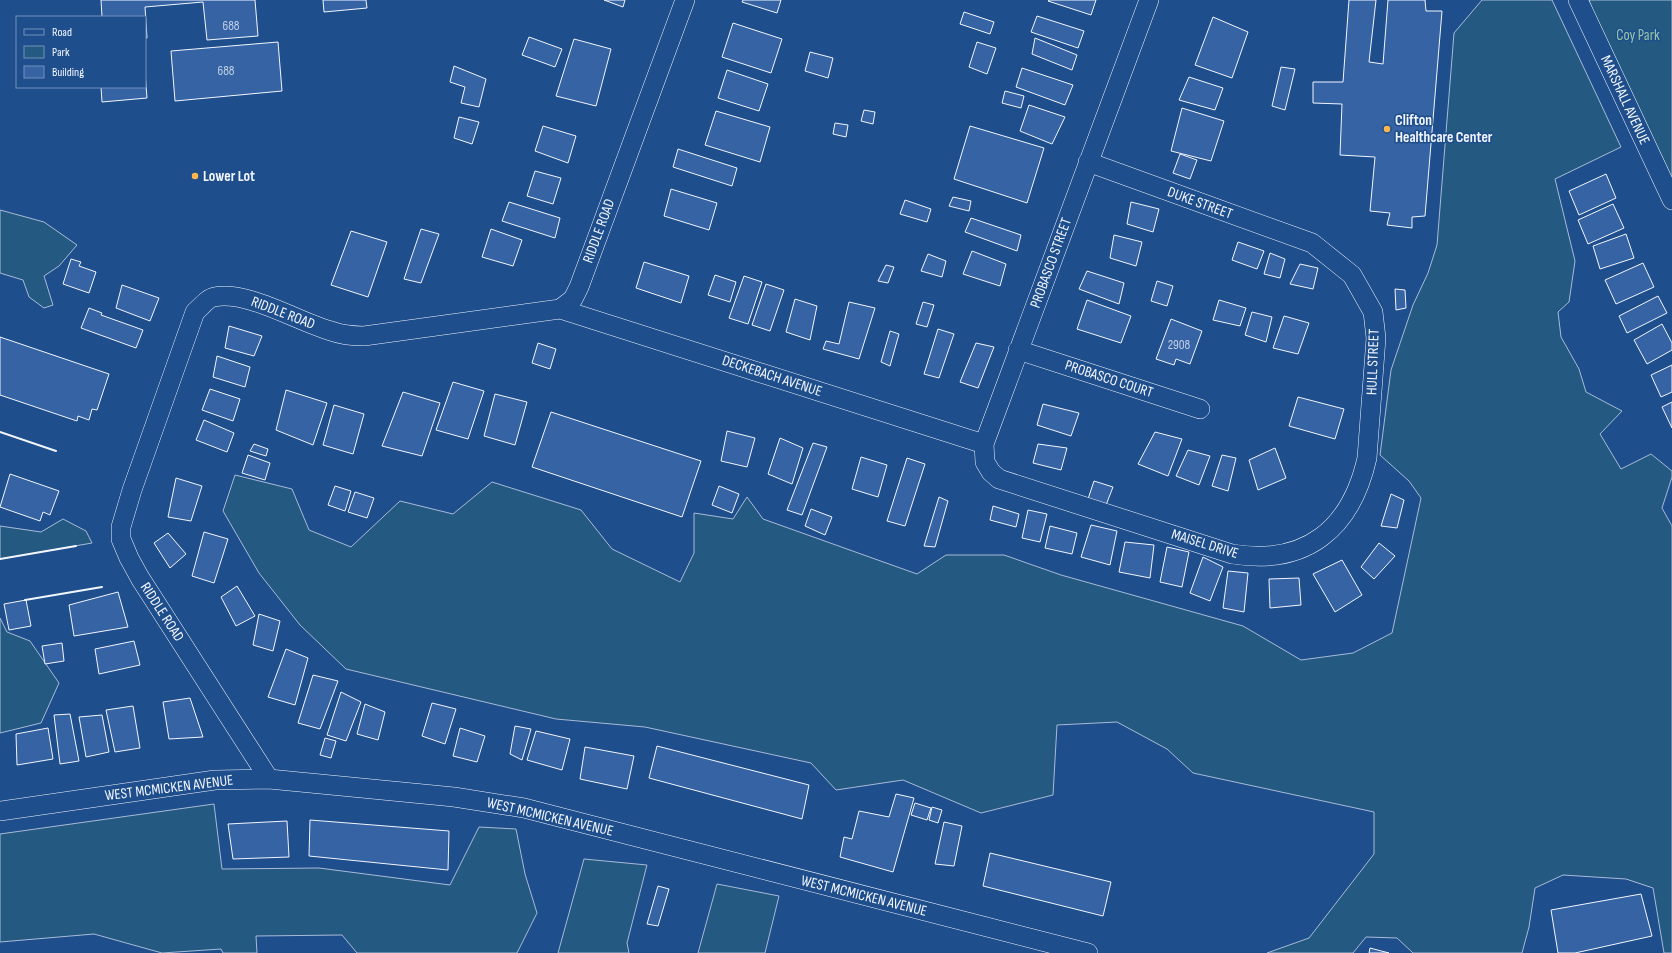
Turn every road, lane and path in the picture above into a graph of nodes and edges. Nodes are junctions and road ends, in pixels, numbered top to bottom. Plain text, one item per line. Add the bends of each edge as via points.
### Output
1 (685, 0) edge
2 (1149, 0) edge
3 (1578, 0) edge
4 (1088, 162) junction
5 (1672, 200) edge
6 (1312, 243) joint
7 (560, 309) junction
8 (1018, 350) junction
9 (1200, 409) dead end
10 (984, 444) junction
11 (1367, 458) joint
12 (1045, 493) joint
13 (269, 779) junction
14 (0, 811) edge
15 (1088, 953) edge

1 - 7 street, RIDDLE ROAD via 578,287 573,299
2 - 4 street, PROBASCO STREET
3 - 5 street, MARSHALL AVENUE
4 - 6 street, DUKE STREET
4 - 8 street, PROBASCO STREET
6 - 11 street, HULL STREET via 1352,275 1373,312 1376,338
7 - 10 street, DECKEBACH AVENUE
7 - 13 street, RIDDLE ROAD via 364,336 346,336 329,331 235,296 213,297 195,312 132,490 121,527 121,539 128,558 140,578
8 - 9 street, PROBASCO COURT
8 - 10 street, PROBASCO STREET
10 - 12 street, PROBASCO STREET via 985,462 999,479
11 - 12 street, MAISEL DRIVE via 1350,504 1339,520 1309,545 1271,557 1232,554
13 - 14 street, WEST MCMICKEN AVENUE via 215,780
13 - 15 street, WEST MCMICKEN AVENUE via 454,797 524,808

